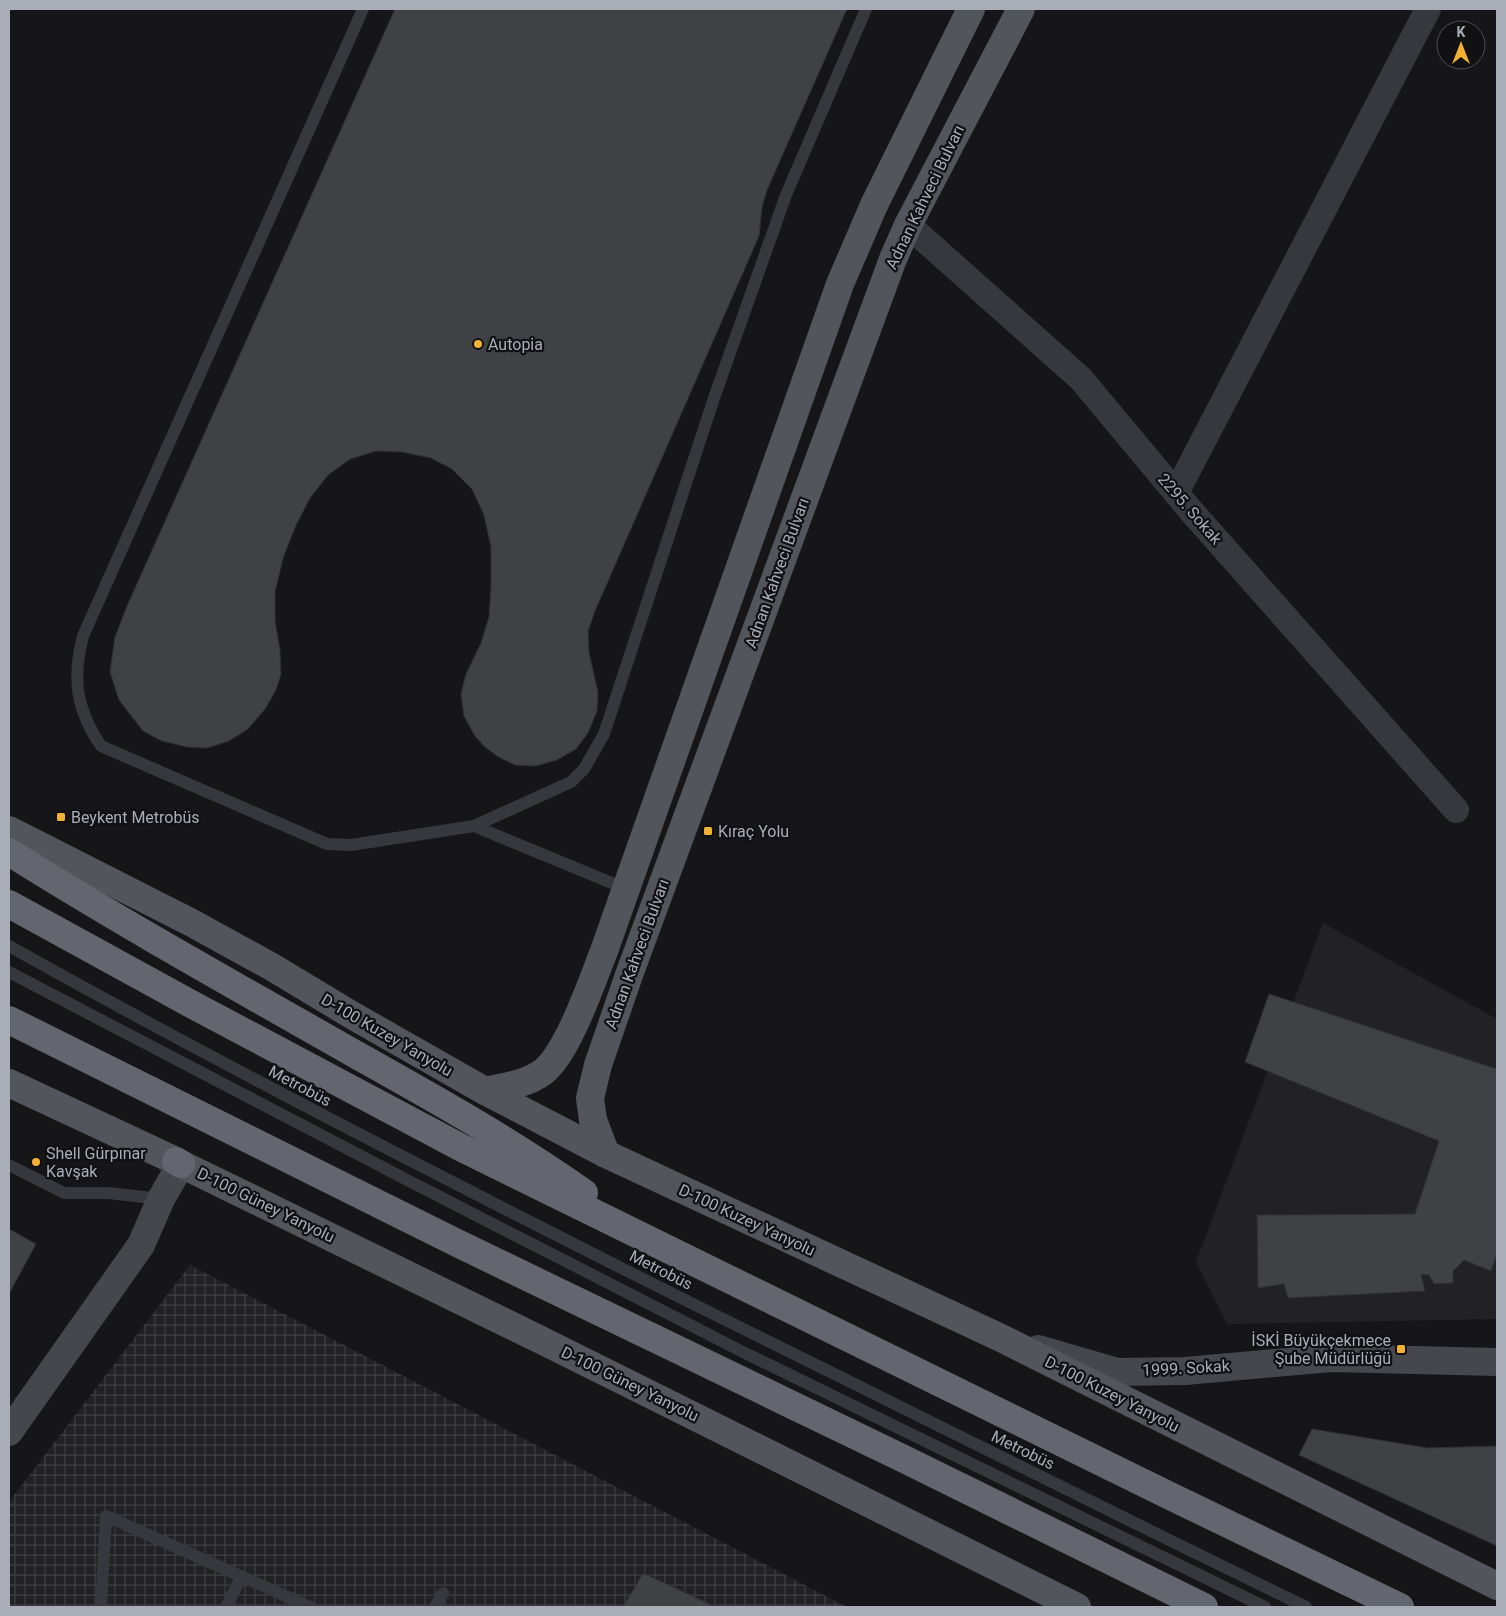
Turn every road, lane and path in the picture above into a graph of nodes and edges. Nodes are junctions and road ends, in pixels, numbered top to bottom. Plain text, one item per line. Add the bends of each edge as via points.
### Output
1 (363, 9) edge
2 (866, 9) edge
3 (971, 9) edge
4 (1021, 9) edge
5 (1428, 9) edge
6 (874, 205) junction
7 (908, 225) junction
8 (1176, 493) junction
9 (1456, 810) dead end
10 (474, 826) junction
11 (9, 830) edge
12 (9, 852) edge
13 (626, 889) junction
14 (9, 904) edge
15 (9, 946) edge
16 (9, 972) edge
17 (9, 1020) edge
18 (9, 1083) edge
19 (485, 1091) junction
20 (606, 1154) junction
21 (179, 1163) junction
22 (9, 1165) edge
23 (161, 1199) junction
24 (653, 1242) junction
25 (999, 1337) junction
26 (1497, 1362) edge
27 (9, 1405) edge
28 (9, 1432) edge
29 (242, 1576) junction
30 (1497, 1586) edge
31 (443, 1593) dead end
32 (101, 1607) edge
33 (226, 1607) edge
34 (310, 1607) edge
35 (435, 1607) edge
36 (1077, 1607) edge
37 (1204, 1607) edge
38 (1265, 1607) edge
39 (1306, 1607) edge
40 (1400, 1607) edge

1 - 10 lane via 83,636 77,657 78,699 91,732 101,746 327,844 352,844
2 - 10 lane via 786,195 711,408 604,734 584,770 571,782
3 - 6 main road, Adnan Kahveci Bulvarı
4 - 7 main road, Adnan Kahveci Bulvarı
5 - 8 street
6 - 7 main road
6 - 13 main road, Adnan Kahveci Bulvarı via 837,294
7 - 8 street, 2295. Sokak via 1081,380
7 - 20 main road, Adnan Kahveci Bulvarı via 607,1040 590,1098 593,1120
8 - 9 street, 2295. Sokak
10 - 13 lane
11 - 19 main road, D-100 Kuzey Yanyolu via 192,923
12 - 24 highway via 456,1111 553,1171
13 - 19 main road, Adnan Kahveci Bulvarı via 576,1019 559,1053 544,1071 528,1080
14 - 24 highway via 460,1147
15 - 39 lane, Metrobüs via 427,1170 908,1412
16 - 38 lane, Metrobüs via 743,1352
17 - 37 highway via 455,1242
18 - 21 main road, D-100 Güney Yanyolu
19 - 20 main road, D-100 Kuzey Yanyolu
20 - 25 main road, D-100 Kuzey Yanyolu
21 - 23 main road
21 - 36 main road, D-100 Güney Yanyolu
22 - 23 lane via 64,1192 109,1192
23 - 27 main road via 129,1237
23 - 28 main road via 141,1245
24 - 40 highway
25 - 26 main road, 1999. Sokak via 1117,1372 1184,1371 1331,1358
25 - 30 main road, D-100 Kuzey Yanyolu
29 - 32 lane via 106,1516
29 - 33 lane
29 - 34 lane
31 - 35 lane

